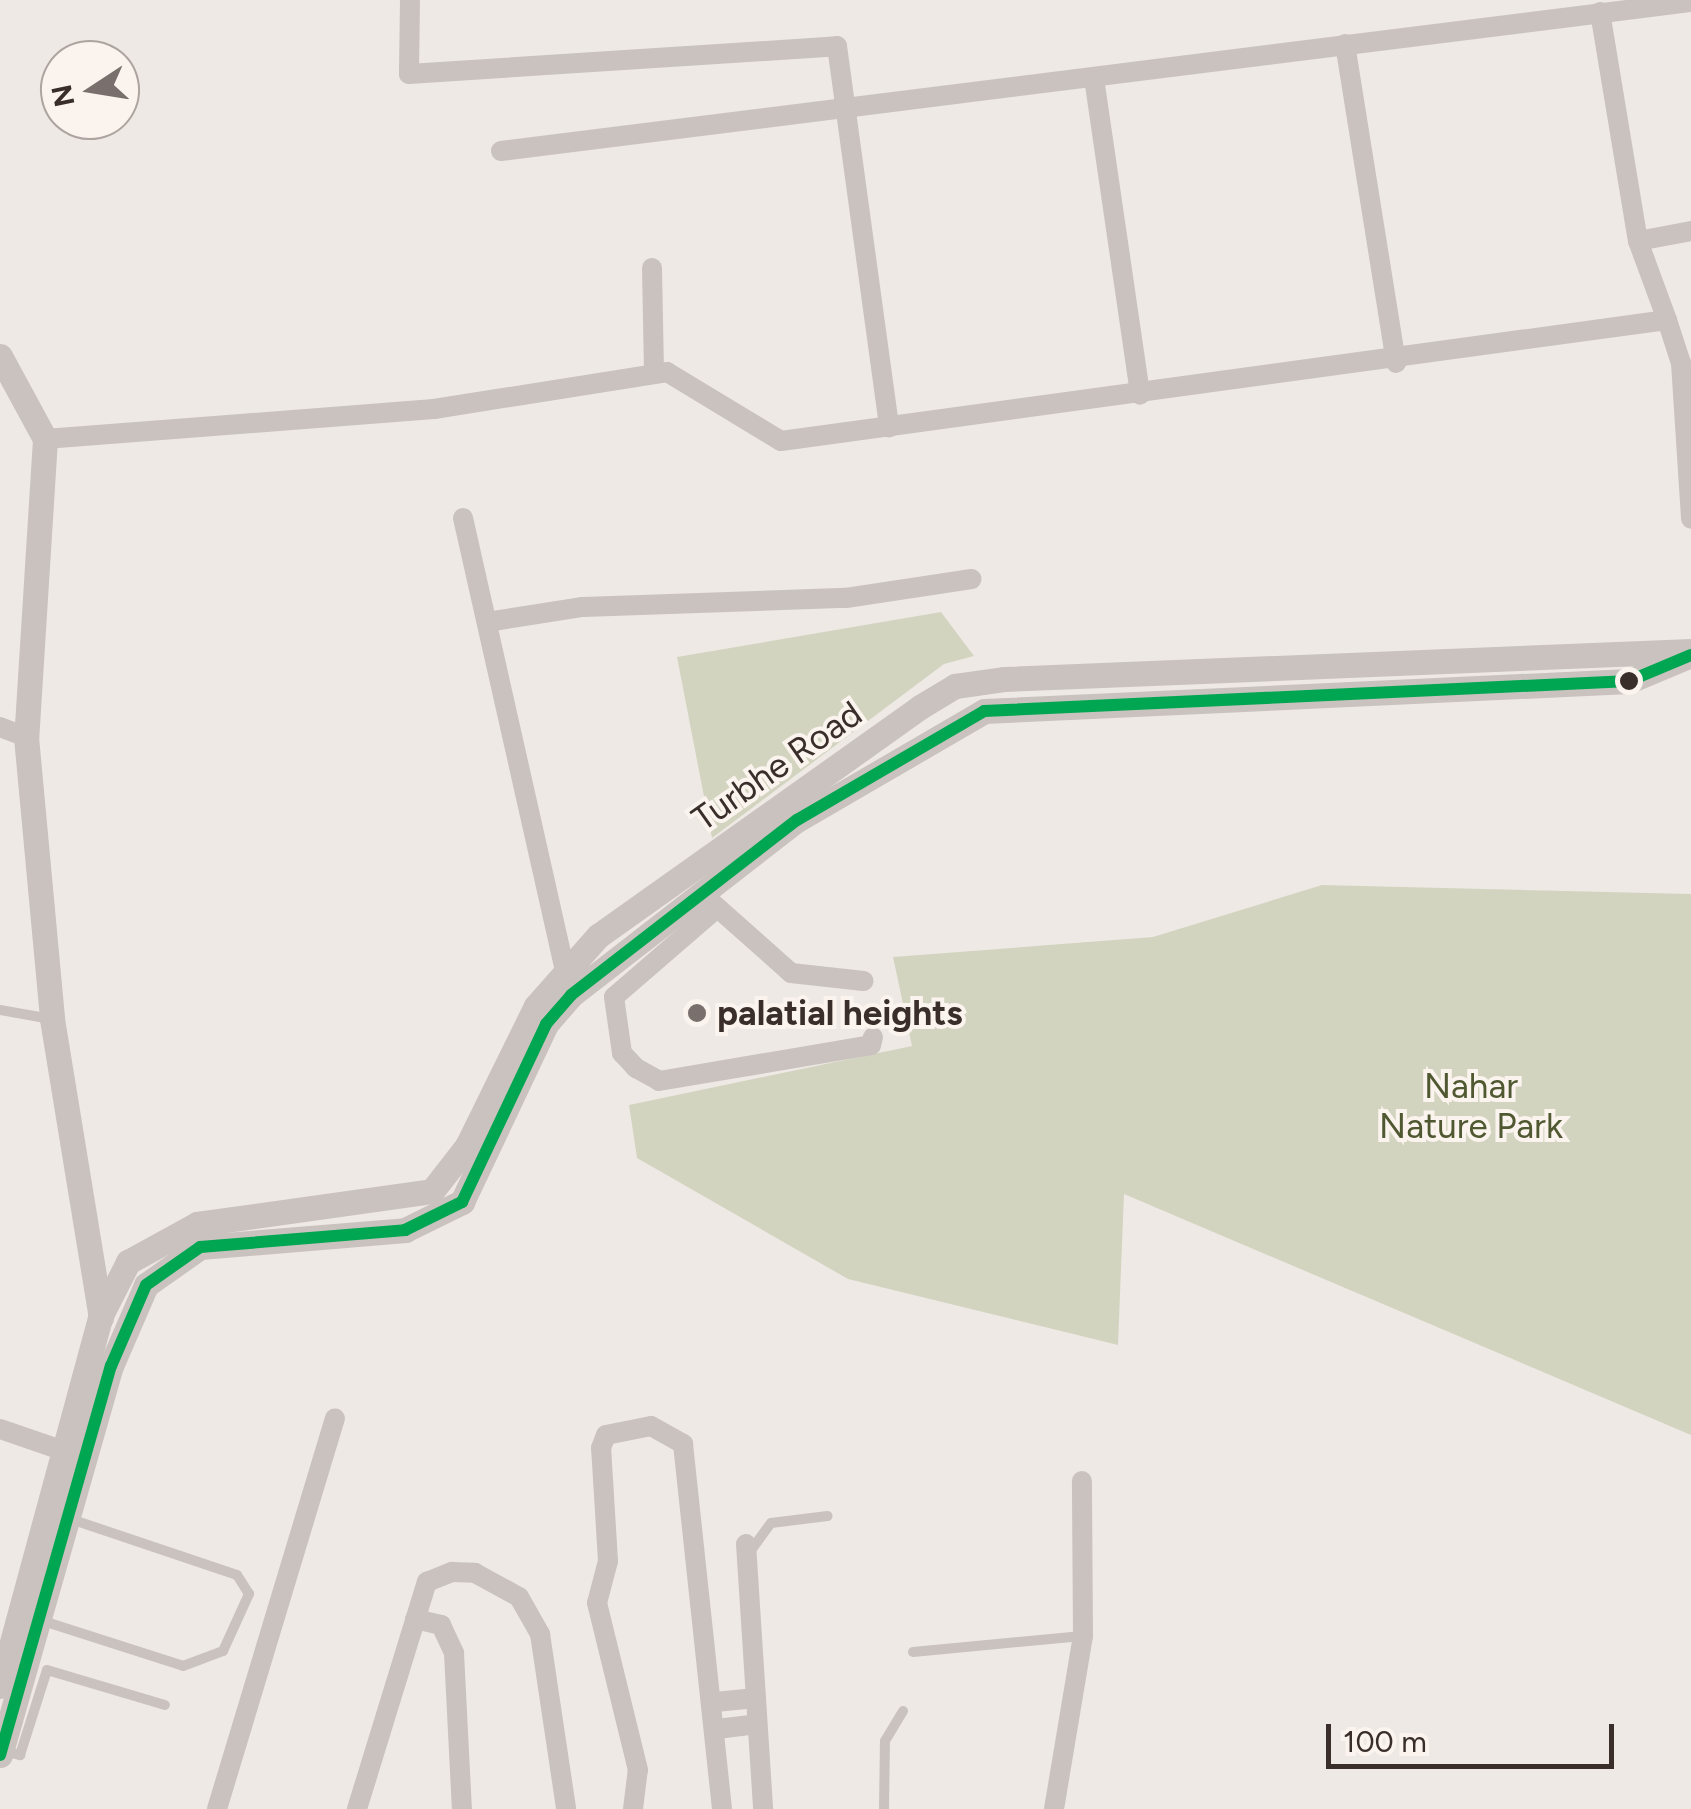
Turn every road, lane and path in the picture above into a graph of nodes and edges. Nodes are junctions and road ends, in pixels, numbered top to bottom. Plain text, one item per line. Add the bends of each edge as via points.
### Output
1 (410, 0) edge
2 (1691, 2) edge
3 (1600, 12) junction
4 (1344, 44) junction
5 (1094, 78) junction
6 (842, 107) junction
7 (501, 151) dead end
8 (1691, 231) edge
9 (1638, 241) junction
10 (652, 268) dead end
11 (1667, 320) junction
12 (0, 356) edge
13 (1396, 362) junction
14 (654, 374) junction
15 (1140, 395) junction
16 (889, 426) junction
17 (44, 439) junction
18 (463, 518) dead end
19 (1691, 519) edge
20 (972, 580) dead end
21 (487, 622) junction
22 (1691, 653) edge
23 (955, 686) junction
24 (972, 718) junction
25 (0, 727) edge
26 (26, 737) junction
27 (789, 812) junction
28 (702, 890) junction
29 (864, 981) dead end
30 (569, 984) junction
31 (0, 1010) edge
32 (52, 1019) junction
33 (873, 1037) dead end
34 (406, 1195) junction
35 (417, 1224) junction
36 (100, 1317) junction
37 (119, 1344) junction
38 (335, 1418) dead end
39 (0, 1429) edge
40 (70, 1453) junction
41 (1082, 1481) dead end
42 (60, 1515) junction
43 (828, 1516) dead end
44 (746, 1544) dead end
45 (30, 1617) junction
46 (415, 1619) junction
47 (1084, 1636) junction
48 (913, 1652) dead end
49 (15, 1683) edge
50 (756, 1698) junction
51 (715, 1702) junction
52 (165, 1706) dead end
53 (903, 1712) dead end
54 (758, 1724) junction
55 (717, 1729) junction
56 (1, 1753) edge
57 (216, 1809) edge
58 (357, 1809) edge
59 (462, 1809) edge
60 (566, 1809) edge
61 (633, 1809) edge
62 (722, 1809) edge
63 (766, 1809) edge
64 (884, 1809) edge
65 (1054, 1809) edge

1 - 6 street via 409,74 837,46
2 - 3 street
3 - 4 street
3 - 9 street
4 - 5 street
4 - 13 street
5 - 6 street
5 - 15 street
6 - 7 street
6 - 16 street
8 - 9 street
9 - 11 street
10 - 14 street
11 - 13 street
11 - 19 street via 1681,364
12 - 17 street
13 - 15 street
14 - 16 street via 667,372 781,441
14 - 17 street via 434,409
15 - 16 street
17 - 26 street
18 - 21 street
20 - 21 street via 846,598 582,607
21 - 30 street
22 - 23 street
22 - 24 street via 1630,681 1158,696
23 - 24 street
23 - 27 street, Turbhe Road
24 - 27 street
25 - 26 street
26 - 32 street
27 - 28 street, Turbhe Road
28 - 29 street via 790,973
28 - 30 street, Turbhe Road via 598,936
28 - 33 street via 614,997 622,1052 636,1068 659,1081 871,1045
30 - 34 street, Turbhe Road via 536,1006 467,1146 432,1190
30 - 35 street via 462,1202
31 - 32 lane
32 - 36 street
34 - 35 street
34 - 36 street, Turbhe Road via 170,1232 128,1262
35 - 37 street via 200,1247 171,1261 134,1302
36 - 37 street
36 - 40 street
37 - 42 street
38 - 57 street
39 - 40 street
40 - 42 street
41 - 47 street
42 - 45 street
42 - 45 lane via 237,1575 250,1594 223,1650 182,1666
43 - 63 lane via 771,1523 754,1536
44 - 50 street
45 - 49 street
46 - 58 street
46 - 59 street via 441,1625 454,1653
46 - 60 street via 427,1582 452,1572 475,1573 519,1597 540,1634
47 - 48 lane
47 - 65 street
49 - 52 lane via 53,1669
49 - 56 street
50 - 51 street
50 - 54 street
51 - 55 street
51 - 61 street via 704,1672 682,1444 651,1426 606,1435 608,1562 596,1589 638,1770
53 - 64 lane via 885,1741
54 - 55 street
54 - 63 street
55 - 62 street

